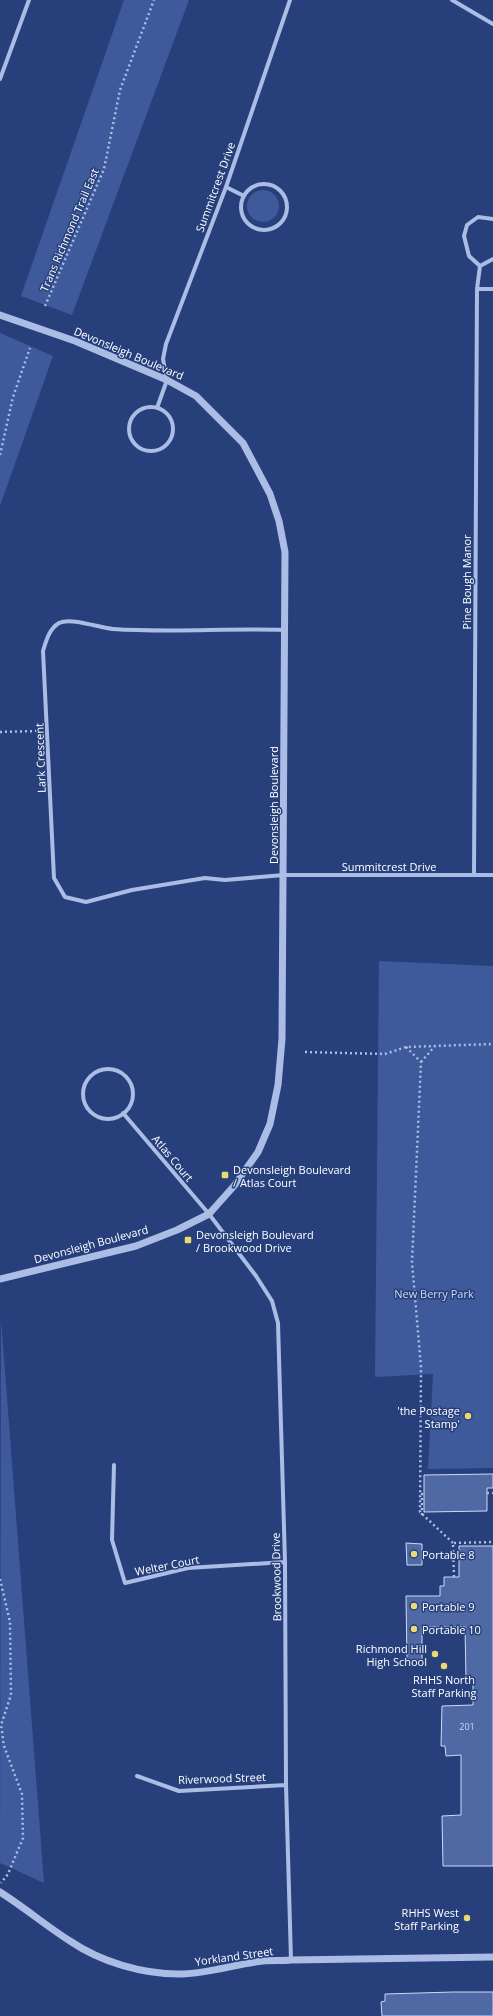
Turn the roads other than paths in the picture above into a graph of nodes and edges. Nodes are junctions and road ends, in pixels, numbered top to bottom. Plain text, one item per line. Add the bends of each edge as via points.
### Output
1 (29, 0) edge
2 (290, 0) edge
3 (452, 0) edge
4 (493, 24) edge
5 (0, 79) edge
6 (226, 188) junction
7 (244, 196) junction
8 (493, 219) edge
9 (493, 259) edge
10 (480, 266) junction
11 (477, 289) junction
12 (493, 289) edge
13 (0, 315) edge
14 (167, 380) junction
15 (157, 408) junction
16 (284, 630) junction
17 (284, 875) junction
18 (474, 875) junction
19 (493, 875) edge
20 (123, 1113) junction
21 (209, 1214) junction
22 (0, 1278) edge
23 (114, 1465) dead end
24 (285, 1562) junction
25 (137, 1776) dead end
26 (286, 1785) junction
27 (0, 1892) edge
28 (493, 1957) edge
29 (291, 1960) junction

1 - 5 street
2 - 6 street, Summitcrest Drive
3 - 4 street
6 - 7 street
6 - 14 street, Summitcrest Drive via 166,344 163,359
7 - 7 street via 258,184 277,187 284,194 287,203 282,221 275,227 266,229 256,228 248,223 243,215
8 - 10 street via 478,217 467,225 464,236 469,256
9 - 10 street
10 - 11 street, Pine Bough Manor
11 - 12 street
11 - 18 street, Pine Bough Manor
13 - 14 street, Devonsleigh Boulevard via 75,341
14 - 15 street
14 - 16 street, Devonsleigh Boulevard via 196,396 243,443 270,494 285,552
15 - 15 street via 141,410 130,423 132,440 145,450 162,449 172,436 173,427 170,419
16 - 17 street, Devonsleigh Boulevard
16 - 17 street, Lark Crescent via 150,631 66,621 59,623 49,633 43,652 54,878 65,897 86,902 189,880
17 - 18 street, Summitcrest Drive
17 - 21 street, Devonsleigh Boulevard via 282,1039 278,1085 270,1124 258,1152 234,1186
18 - 19 street, Summitcrest Drive
20 - 20 street via 131,1101 132,1091 130,1082 124,1074 105,1069 88,1078 83,1096 86,1106 92,1113 100,1118 110,1119
20 - 21 street, Atlas Court
21 - 22 street, Devonsleigh Boulevard via 136,1246
21 - 24 street, Brookwood Drive via 272,1301 278,1323
23 - 24 street, Welter Court via 112,1540 125,1583 188,1568
24 - 26 street, Brookwood Drive
25 - 26 street, Riverwood Street via 179,1791
26 - 29 street, Brookwood Drive
27 - 29 street, Yorkland Street via 71,1942 102,1958 131,1967 179,1974 263,1961
28 - 29 street, Yorkland Street

